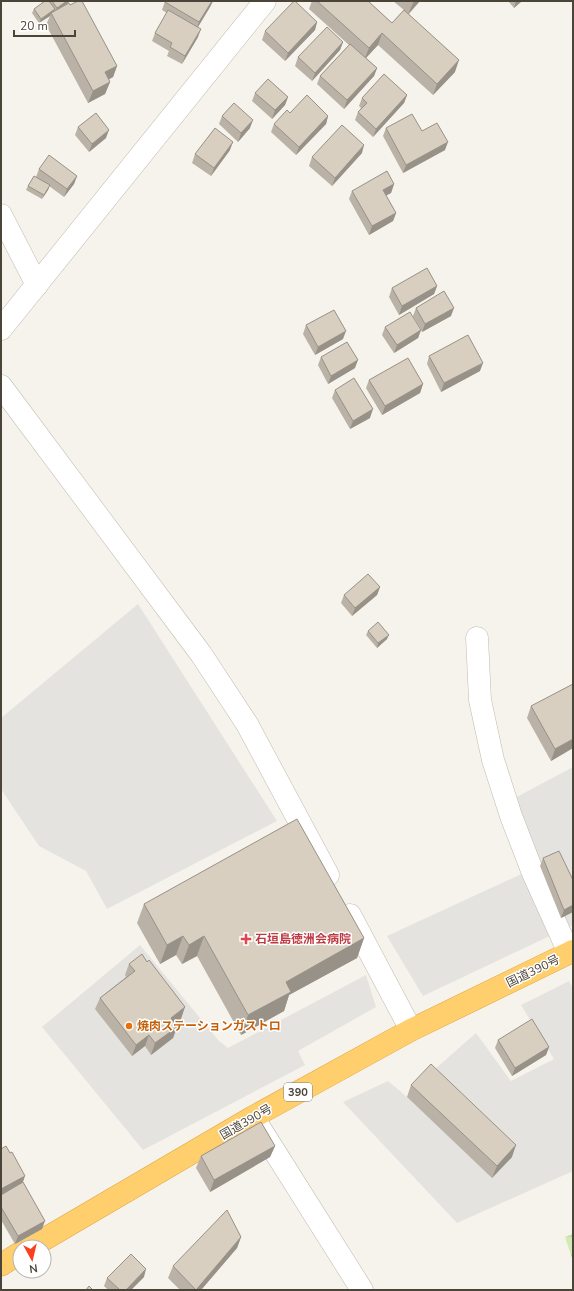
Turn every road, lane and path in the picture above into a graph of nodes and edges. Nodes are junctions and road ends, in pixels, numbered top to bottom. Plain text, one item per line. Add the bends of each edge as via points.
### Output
1 (265, 1) edge
2 (1, 215) edge
3 (37, 285) junction
4 (1, 329) edge
5 (1, 386) edge
6 (477, 638) dead end
7 (571, 952) edge
8 (411, 1030) junction
9 (253, 1117) junction
10 (45, 1239) edge
11 (12, 1258) edge
12 (1, 1264) edge
13 (362, 1290) edge

1 - 3 street
2 - 3 street
3 - 4 street
5 - 8 street via 209,667 247,724
6 - 7 street via 480,700 493,760 533,873
7 - 8 highway, 国道390号 / 390
8 - 9 highway, 国道390号 / 390
9 - 10 highway, 国道390号 / 390
9 - 13 street
11 - 12 highway

